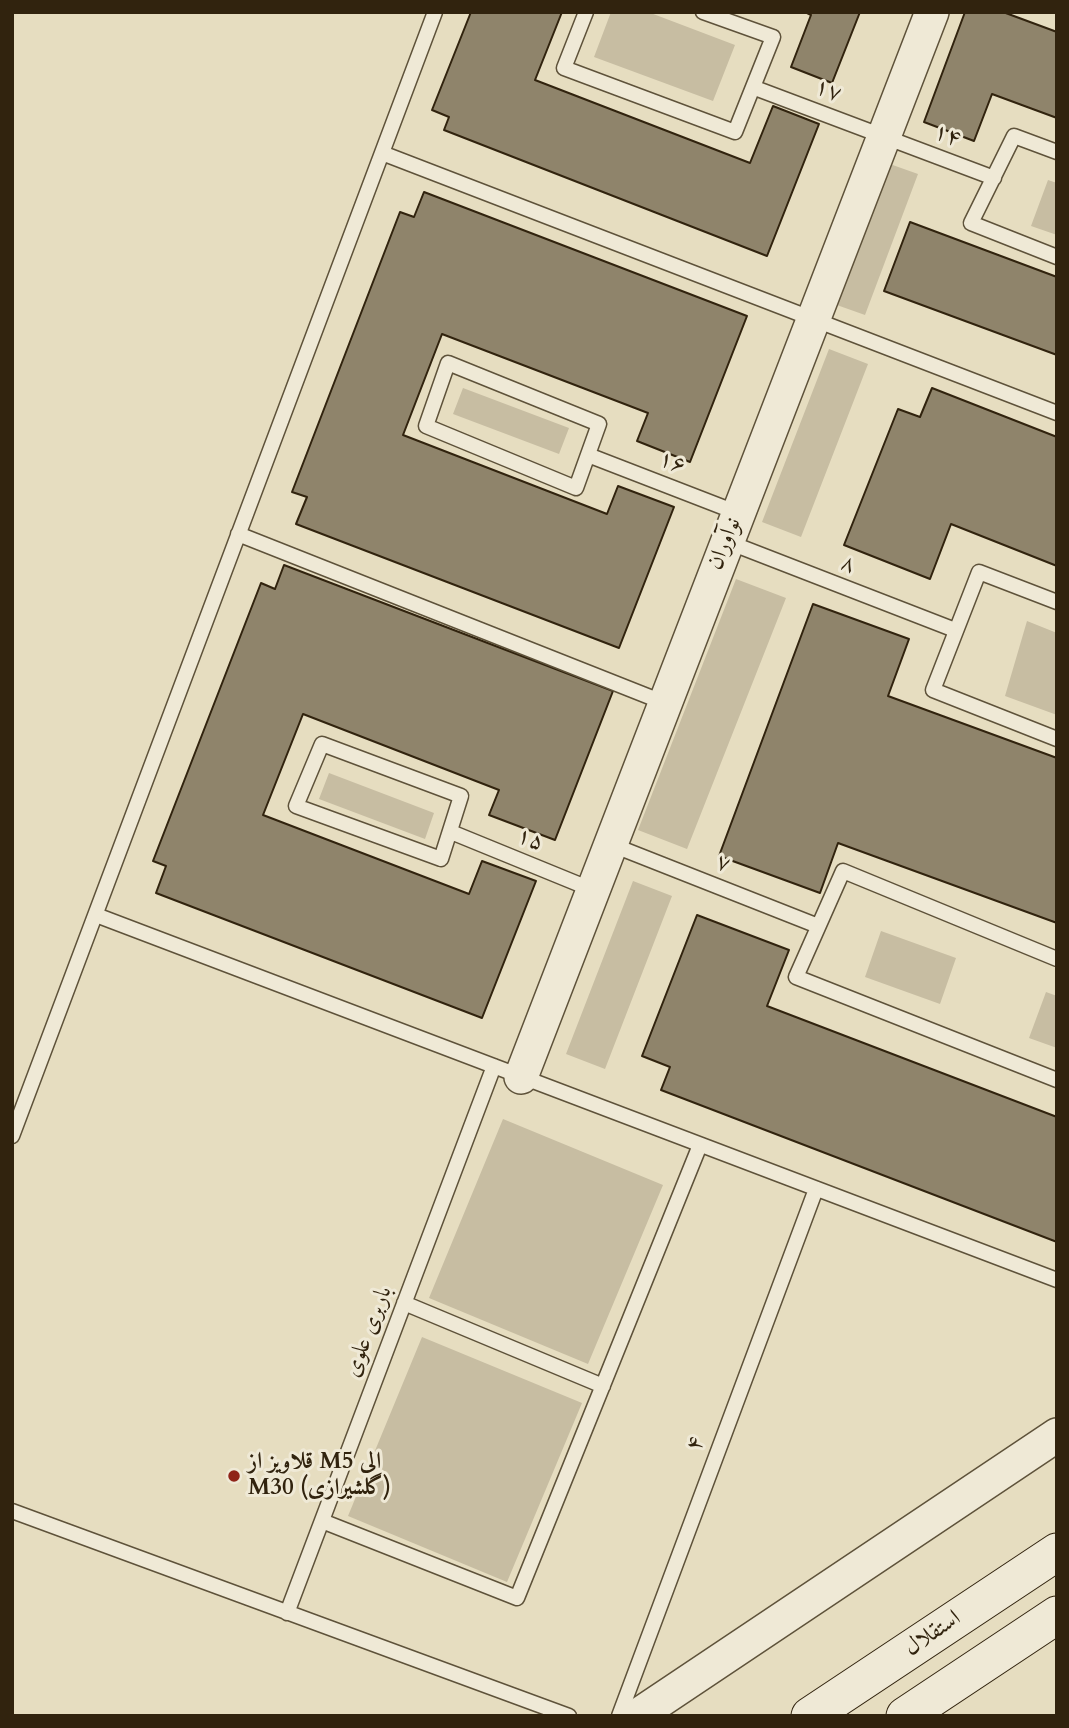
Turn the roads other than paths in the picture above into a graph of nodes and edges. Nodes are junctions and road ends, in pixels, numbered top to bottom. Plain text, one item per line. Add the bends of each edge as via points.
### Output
1 (435, 12) edge
2 (586, 12) edge
3 (703, 12) edge
4 (932, 12) edge
5 (755, 88) junction
6 (884, 137) junction
7 (1057, 152) edge
8 (382, 153) junction
9 (994, 178) junction
10 (1057, 257) edge
11 (813, 319) junction
12 (1057, 413) edge
13 (588, 455) junction
14 (732, 527) junction
15 (238, 534) junction
16 (1057, 603) edge
17 (955, 630) junction
18 (665, 703) junction
19 (1057, 738) edge
20 (450, 832) junction
21 (610, 844) junction
22 (593, 890) junction
23 (96, 915) junction
24 (818, 926) junction
25 (1057, 959) edge
26 (507, 1072) junction
27 (1057, 1080) edge
28 (12, 1136) edge
29 (700, 1145) junction
30 (816, 1189) junction
31 (1057, 1280) edge
32 (404, 1303) junction
33 (603, 1386) junction
34 (1057, 1435) edge
35 (12, 1511) edge
36 (322, 1521) junction
37 (1057, 1552) edge
38 (287, 1613) junction
39 (1057, 1615) edge
40 (569, 1716) edge
41 (619, 1716) edge
42 (637, 1716) edge
43 (810, 1716) edge
44 (905, 1716) edge

1 - 8 lane
2 - 5 lane via 564,68 736,132
3 - 5 lane via 773,37
4 - 6 street, نوآوران
5 - 6 lane, ۱۷
6 - 9 lane, ۱۴
6 - 11 street, نوآوران
7 - 9 lane via 1014,136
8 - 11 lane
8 - 15 lane
9 - 10 lane via 971,223
11 - 12 lane
11 - 14 street, نوآوران
13 - 13 lane via 576,488 426,426 448,363 599,424
13 - 14 lane, ۱۶
14 - 17 lane, ۸
14 - 18 street, نوآوران
15 - 18 lane
15 - 23 lane
16 - 17 lane via 979,572
17 - 19 lane via 933,690
18 - 21 street, نوآوران
20 - 20 lane via 441,859 296,806 321,744 461,796
20 - 22 lane, ۱۵
21 - 22 street, نوآوران
21 - 24 lane, ۷
22 - 26 street, نوآوران
23 - 26 lane
23 - 28 lane
24 - 25 lane via 843,871
24 - 27 lane via 796,978
26 - 29 lane
26 - 32 lane, باربری علوی
29 - 30 lane
29 - 33 lane
30 - 31 lane
30 - 41 lane, ۴
32 - 33 lane
32 - 36 lane, باربری علوی
33 - 36 lane via 517,1598
34 - 42 street
35 - 38 lane
36 - 38 lane, باربری علوی
37 - 43 main road, استقلال
38 - 40 lane
39 - 44 main road

